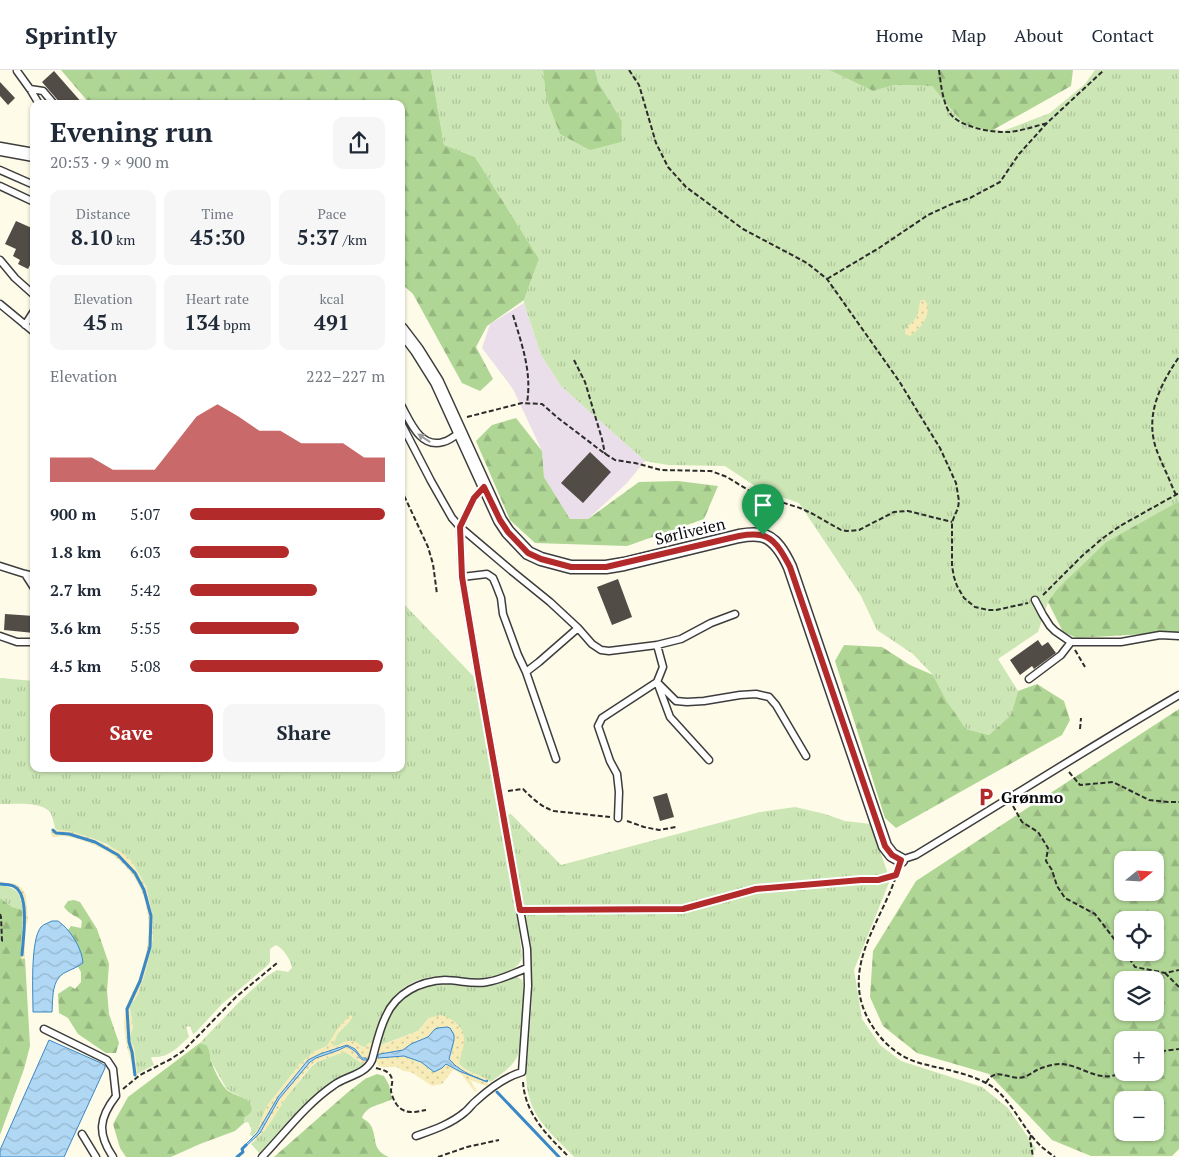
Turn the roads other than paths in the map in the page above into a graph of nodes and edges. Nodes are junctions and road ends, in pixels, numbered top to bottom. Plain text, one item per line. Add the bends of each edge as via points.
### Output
1 (16, 71) dead end
2 (30, 89) junction
3 (37, 100) edge
4 (50, 100) edge
5 (0, 150) edge
6 (30, 154) edge
7 (0, 170) edge
8 (30, 183) edge
9 (0, 186) edge
10 (30, 200) edge
11 (0, 260) edge
12 (30, 291) edge
13 (0, 304) edge
14 (30, 317) edge
15 (25, 325) junction
16 (30, 329) edge
17 (405, 334) edge
18 (405, 412) edge
19 (405, 431) edge
20 (460, 432) junction
21 (484, 487) junction
22 (460, 527) junction
23 (0, 566) edge
24 (25, 574) junction
25 (30, 575) edge
26 (462, 577) junction
27 (30, 582) edge
28 (1035, 600) road end
29 (735, 614) dead end
30 (578, 628) junction
31 (0, 636) edge
32 (1179, 636) edge
33 (30, 642) edge
34 (1071, 642) junction
35 (657, 645) junction
36 (526, 672) junction
37 (1029, 679) dead end
38 (657, 682) junction
39 (1179, 694) edge
40 (806, 756) dead end
41 (556, 759) dead end
42 (709, 760) dead end
43 (618, 818) road end
44 (901, 860) joint
45 (527, 968) junction
46 (44, 1029) dead end
47 (82, 1134) dead end
48 (416, 1136) dead end
49 (96, 1157) edge
50 (112, 1157) edge
51 (262, 1157) edge

1 - 2 lane
2 - 3 lane
2 - 4 lane via 42,91
5 - 6 street
7 - 8 lane
9 - 10 lane
11 - 12 lane
13 - 15 lane
14 - 15 lane
15 - 16 lane
17 - 20 street, Sørliveien via 437,382
20 -> 18 lane via 442,443 426,441
19 - 22 lane
20 - 21 street, Sørliveien
21 - 22 lane via 474,498
21 - 44 street, Sørliveien via 500,520 528,553 571,567 606,567 751,534 763,535 775,543 790,567 885,846
22 - 26 lane
22 - 30 lane
23 - 24 lane
24 - 25 lane
24 - 27 lane
26 - 36 lane via 487,574 492,578
26 - 45 lane via 520,910
28 - 34 lane via 1050,626
29 - 35 lane via 681,639
30 - 35 lane via 601,650
30 - 36 lane
31 - 33 lane via 17,642
32 - 34 lane via 1160,635 1121,642
34 - 37 lane via 1061,655
35 - 38 lane via 663,667
36 - 41 lane
38 - 40 lane via 676,701 704,701 740,695 770,697
38 - 42 lane via 670,717
38 - 43 lane via 602,718 598,726 617,774
39 - 44 lane via 916,855
45 - 48 lane via 522,1072 496,1085 446,1125
45 - 51 lane via 488,982 436,981 406,992 385,1017 369,1066 332,1086
46 - 50 lane via 109,1062 113,1069 116,1096 106,1110 101,1126
47 - 49 lane

